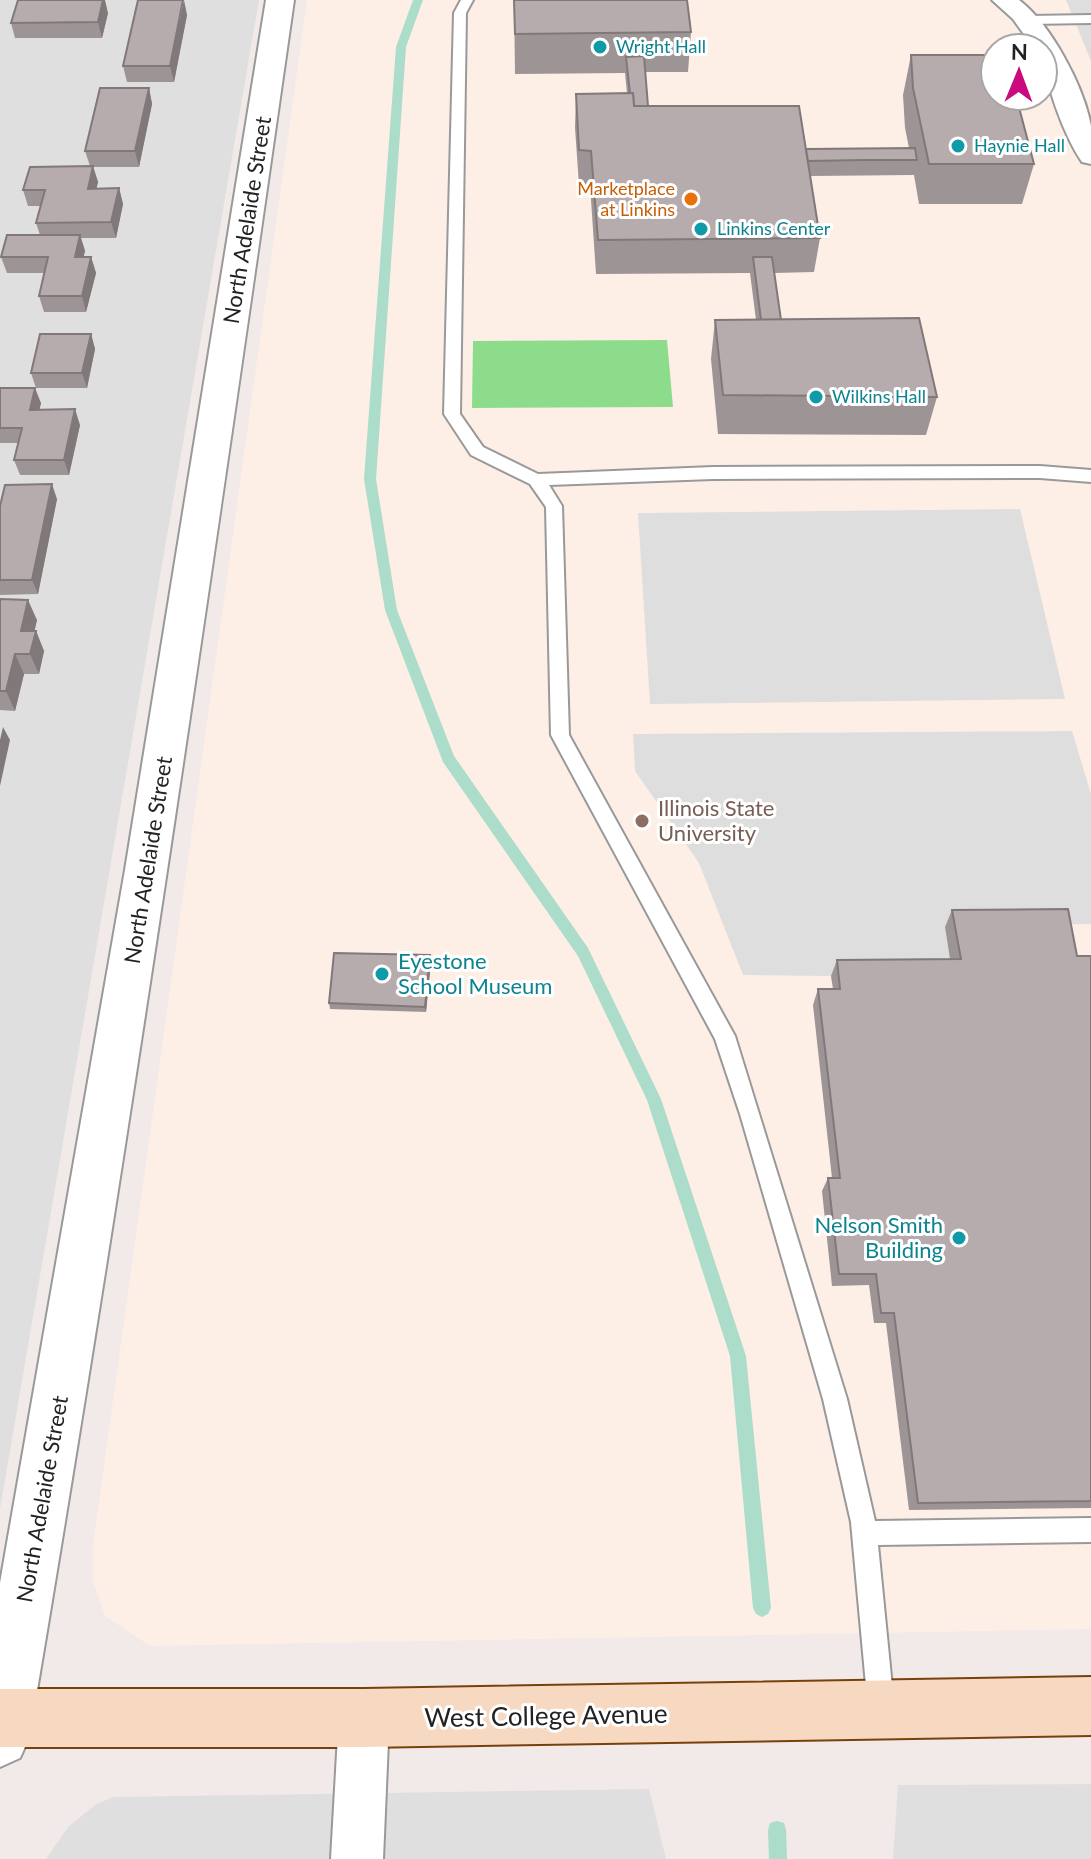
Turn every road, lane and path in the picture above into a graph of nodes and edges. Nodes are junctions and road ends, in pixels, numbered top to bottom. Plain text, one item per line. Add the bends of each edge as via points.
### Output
1 (280, 0) edge
2 (467, 0) edge
3 (1004, 0) edge
4 (1091, 19) edge
5 (1029, 20) junction
6 (1091, 156) edge
7 (1091, 476) edge
8 (536, 480) junction
9 (1091, 1530) edge
10 (864, 1533) junction
11 (1091, 1706) edge
12 (881, 1711) junction
13 (364, 1718) junction
14 (1, 1725) edge
15 (357, 1859) edge

1 - 14 street, North Adelaide Street via 145,883
2 - 8 lane via 460,13 452,414 477,451
3 - 5 street
4 - 5 lane
5 - 6 street via 1045,42
7 - 8 lane via 728,473
8 - 10 lane via 554,506 560,735 725,1036 835,1399
9 - 10 lane
10 - 12 lane
11 - 12 main road, West College Avenue
12 - 13 main road, West College Avenue
13 - 14 main road, West College Avenue
13 - 15 street

